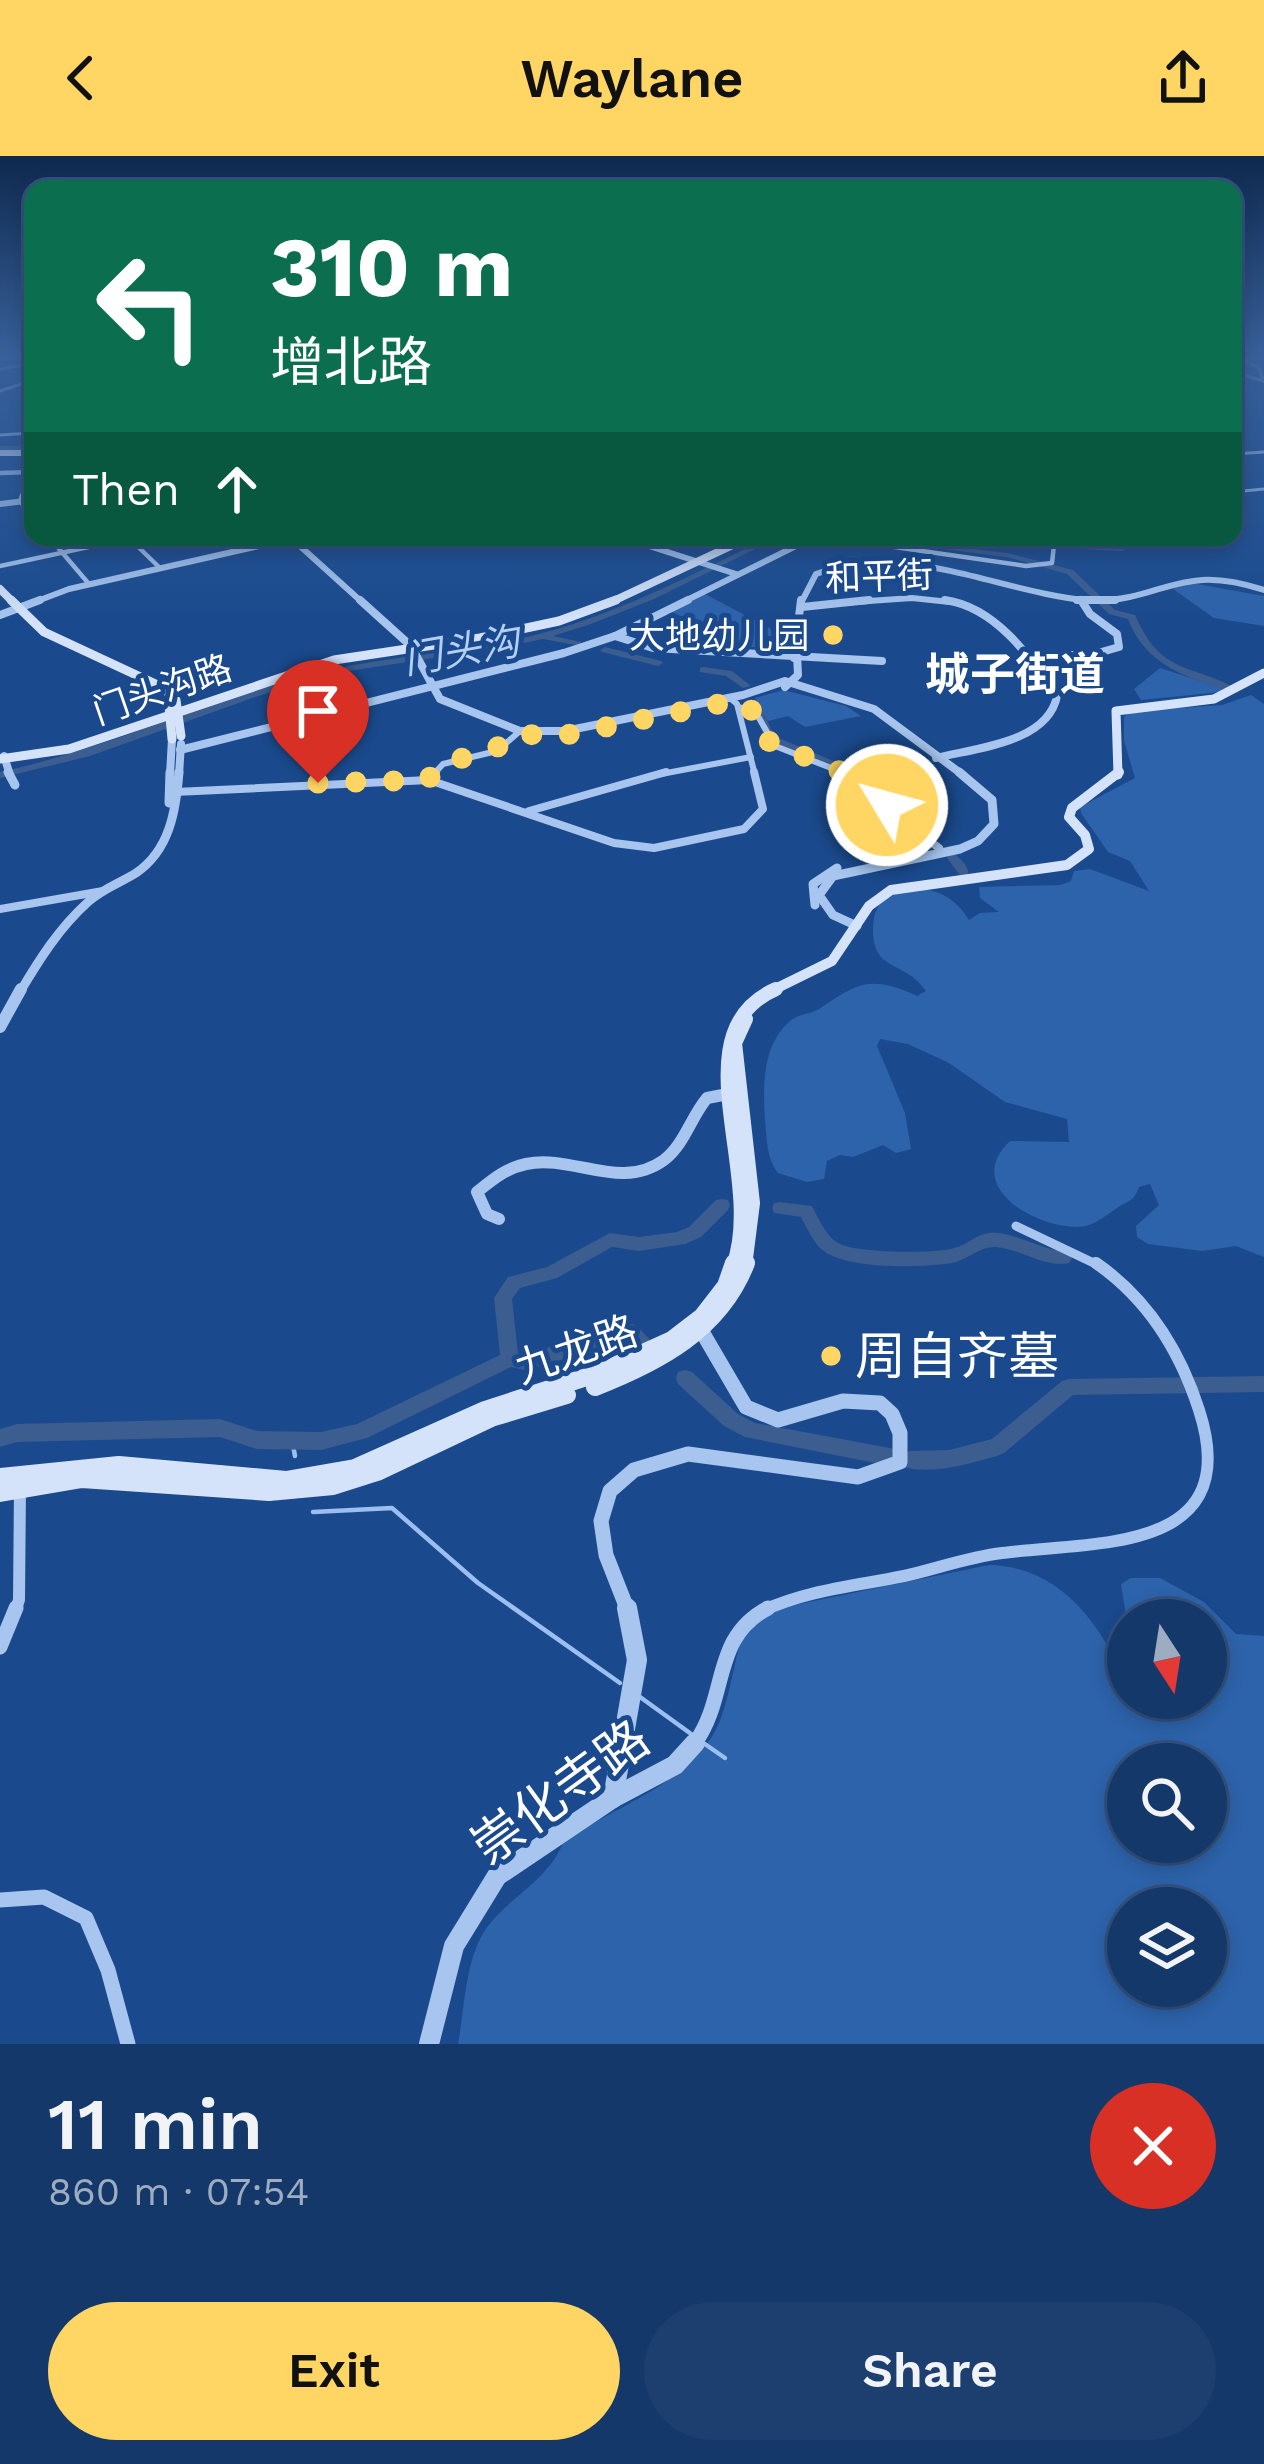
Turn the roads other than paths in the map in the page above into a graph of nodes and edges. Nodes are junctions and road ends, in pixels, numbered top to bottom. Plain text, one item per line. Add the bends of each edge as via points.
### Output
1 (24, 491) edge
2 (20, 501) junction
3 (24, 501) edge
4 (0, 504) edge
5 (24, 506) edge
6 (57, 546) edge
7 (95, 546) edge
8 (139, 546) edge
9 (256, 546) edge
10 (299, 546) edge
11 (648, 546) edge
12 (724, 546) edge
13 (730, 546) edge
14 (793, 546) edge
15 (893, 546) edge
16 (1047, 546) edge
17 (63, 553) junction
18 (695, 562) junction
19 (0, 566) edge
20 (160, 568) junction
21 (731, 573) junction
22 (89, 584) junction
23 (0, 589) edge
24 (1264, 590) edge
25 (0, 599) edge
26 (1081, 600) junction
27 (802, 607) junction
28 (9, 611) edge
29 (615, 636) junction
30 (409, 650) junction
31 (797, 654) junction
32 (1023, 656) junction
33 (881, 661) dead end
34 (1264, 673) edge
35 (786, 684) junction
36 (429, 688) junction
37 (734, 702) junction
38 (175, 714) junction
39 (310, 719) junction
40 (518, 733) junction
41 (176, 737) junction
42 (180, 750) junction
43 (751, 757) junction
44 (936, 758) junction
45 (2, 760) edge
46 (428, 780) junction
47 (14, 783) dead end
48 (318, 783) junction
49 (173, 792) junction
50 (529, 811) junction
51 (939, 848) junction
52 (100, 891) junction
53 (0, 909) edge
54 (856, 932) junction
55 (0, 1015) edge
56 (0, 1028) edge
57 (728, 1094) junction
58 (499, 1219) dead end
59 (1016, 1226) dead end
60 (701, 1330) junction
61 (0, 1477) edge
62 (20, 1487) junction
63 (0, 1493) edge
64 (0, 1646) edge
65 (699, 1740) joint
66 (613, 1798) junction
67 (0, 1900) edge
68 (128, 2044) edge
69 (429, 2044) edge

1 - 2 street
2 - 3 street
2 - 4 street
2 - 5 street
6 - 17 street
7 - 17 street
8 - 20 street
9 - 20 street
10 - 30 street
11 - 18 street
12 - 18 main road, 门头沟路
13 - 18 main road, 门头沟路
14 - 21 street
15 - 16 street via 1043,566 1054,549
17 - 19 street
17 - 22 street
18 - 21 street
18 - 30 main road, 门头沟路 via 556,619
20 - 22 street
21 - 29 street
22 - 28 street
23 - 28 main road
24 - 26 street via 1186,579 1134,598
25 - 28 main road
26 - 27 street via 878,562 814,574
26 - 32 street via 1118,634 1119,647
27 - 31 street
27 - 32 street, 和平街 via 962,600
28 - 38 main road via 153,689
29 - 31 street via 653,648
29 - 36 street
30 - 36 street
30 - 38 main road, 门头沟路 via 320,664
31 - 33 street
31 - 35 street via 800,668
32 - 44 street, 和平街 via 1057,696 1052,717
34 - 54 main road, 九龙路 via 1228,698 1116,711 1119,774 1070,809 1089,849 1080,857 897,887 874,898
35 - 37 street
35 - 44 street via 869,711
36 - 39 street
36 - 40 street via 441,706
37 - 40 street via 561,736
37 - 43 street
37 - 51 street via 755,711 775,746 868,783
38 - 41 main road
38 - 45 main road, 门头沟路 via 69,749
39 - 42 street
39 - 48 street via 323,752
40 - 46 street via 497,751 443,764
41 - 42 street
41 - 49 street
42 - 49 street
43 - 50 street via 692,765
43 - 50 street via 763,809 753,824 722,836 634,847
44 - 51 street via 980,796 988,819 973,838
44 - 54 street via 992,800 994,824 960,849 833,877 819,895
45 - 47 street
46 - 48 street
46 - 50 street
48 - 49 street
49 - 52 street via 161,847
51 - 54 street via 838,867 813,884 822,914
52 - 53 street
52 - 55 street via 32,960
52 - 56 street via 36,964
54 - 57 main road, 九龙路 via 826,965 744,1009 727,1036
54 - 60 main road, 九龙路 via 838,965 763,1001 742,1024 735,1057 752,1245 734,1291
57 - 58 street via 707,1098 678,1146 647,1171 612,1174 537,1159 510,1167 476,1192
57 - 61 main road, 九龙路 via 739,1249 692,1324 625,1366 490,1407 397,1453 313,1479 130,1465
59 - 65 street via 1104,1268 1184,1360 1212,1462 1191,1508 1159,1534 1117,1544 998,1553 793,1598 745,1622 727,1646 722,1691
60 - 62 main road, 九龙路 via 652,1365 482,1421 344,1484 273,1492 103,1476
60 - 66 street via 746,1407 778,1420 833,1400 875,1400 903,1435 900,1462 852,1477 742,1458 661,1455 605,1498 604,1545 637,1655
62 - 63 main road, 九龙路
62 - 64 street via 19,1600
65 - 66 street, 崇化寺路 via 674,1765
66 - 69 street, 崇化寺路 via 497,1876 454,1946
67 - 68 street via 44,1898 86,1918

